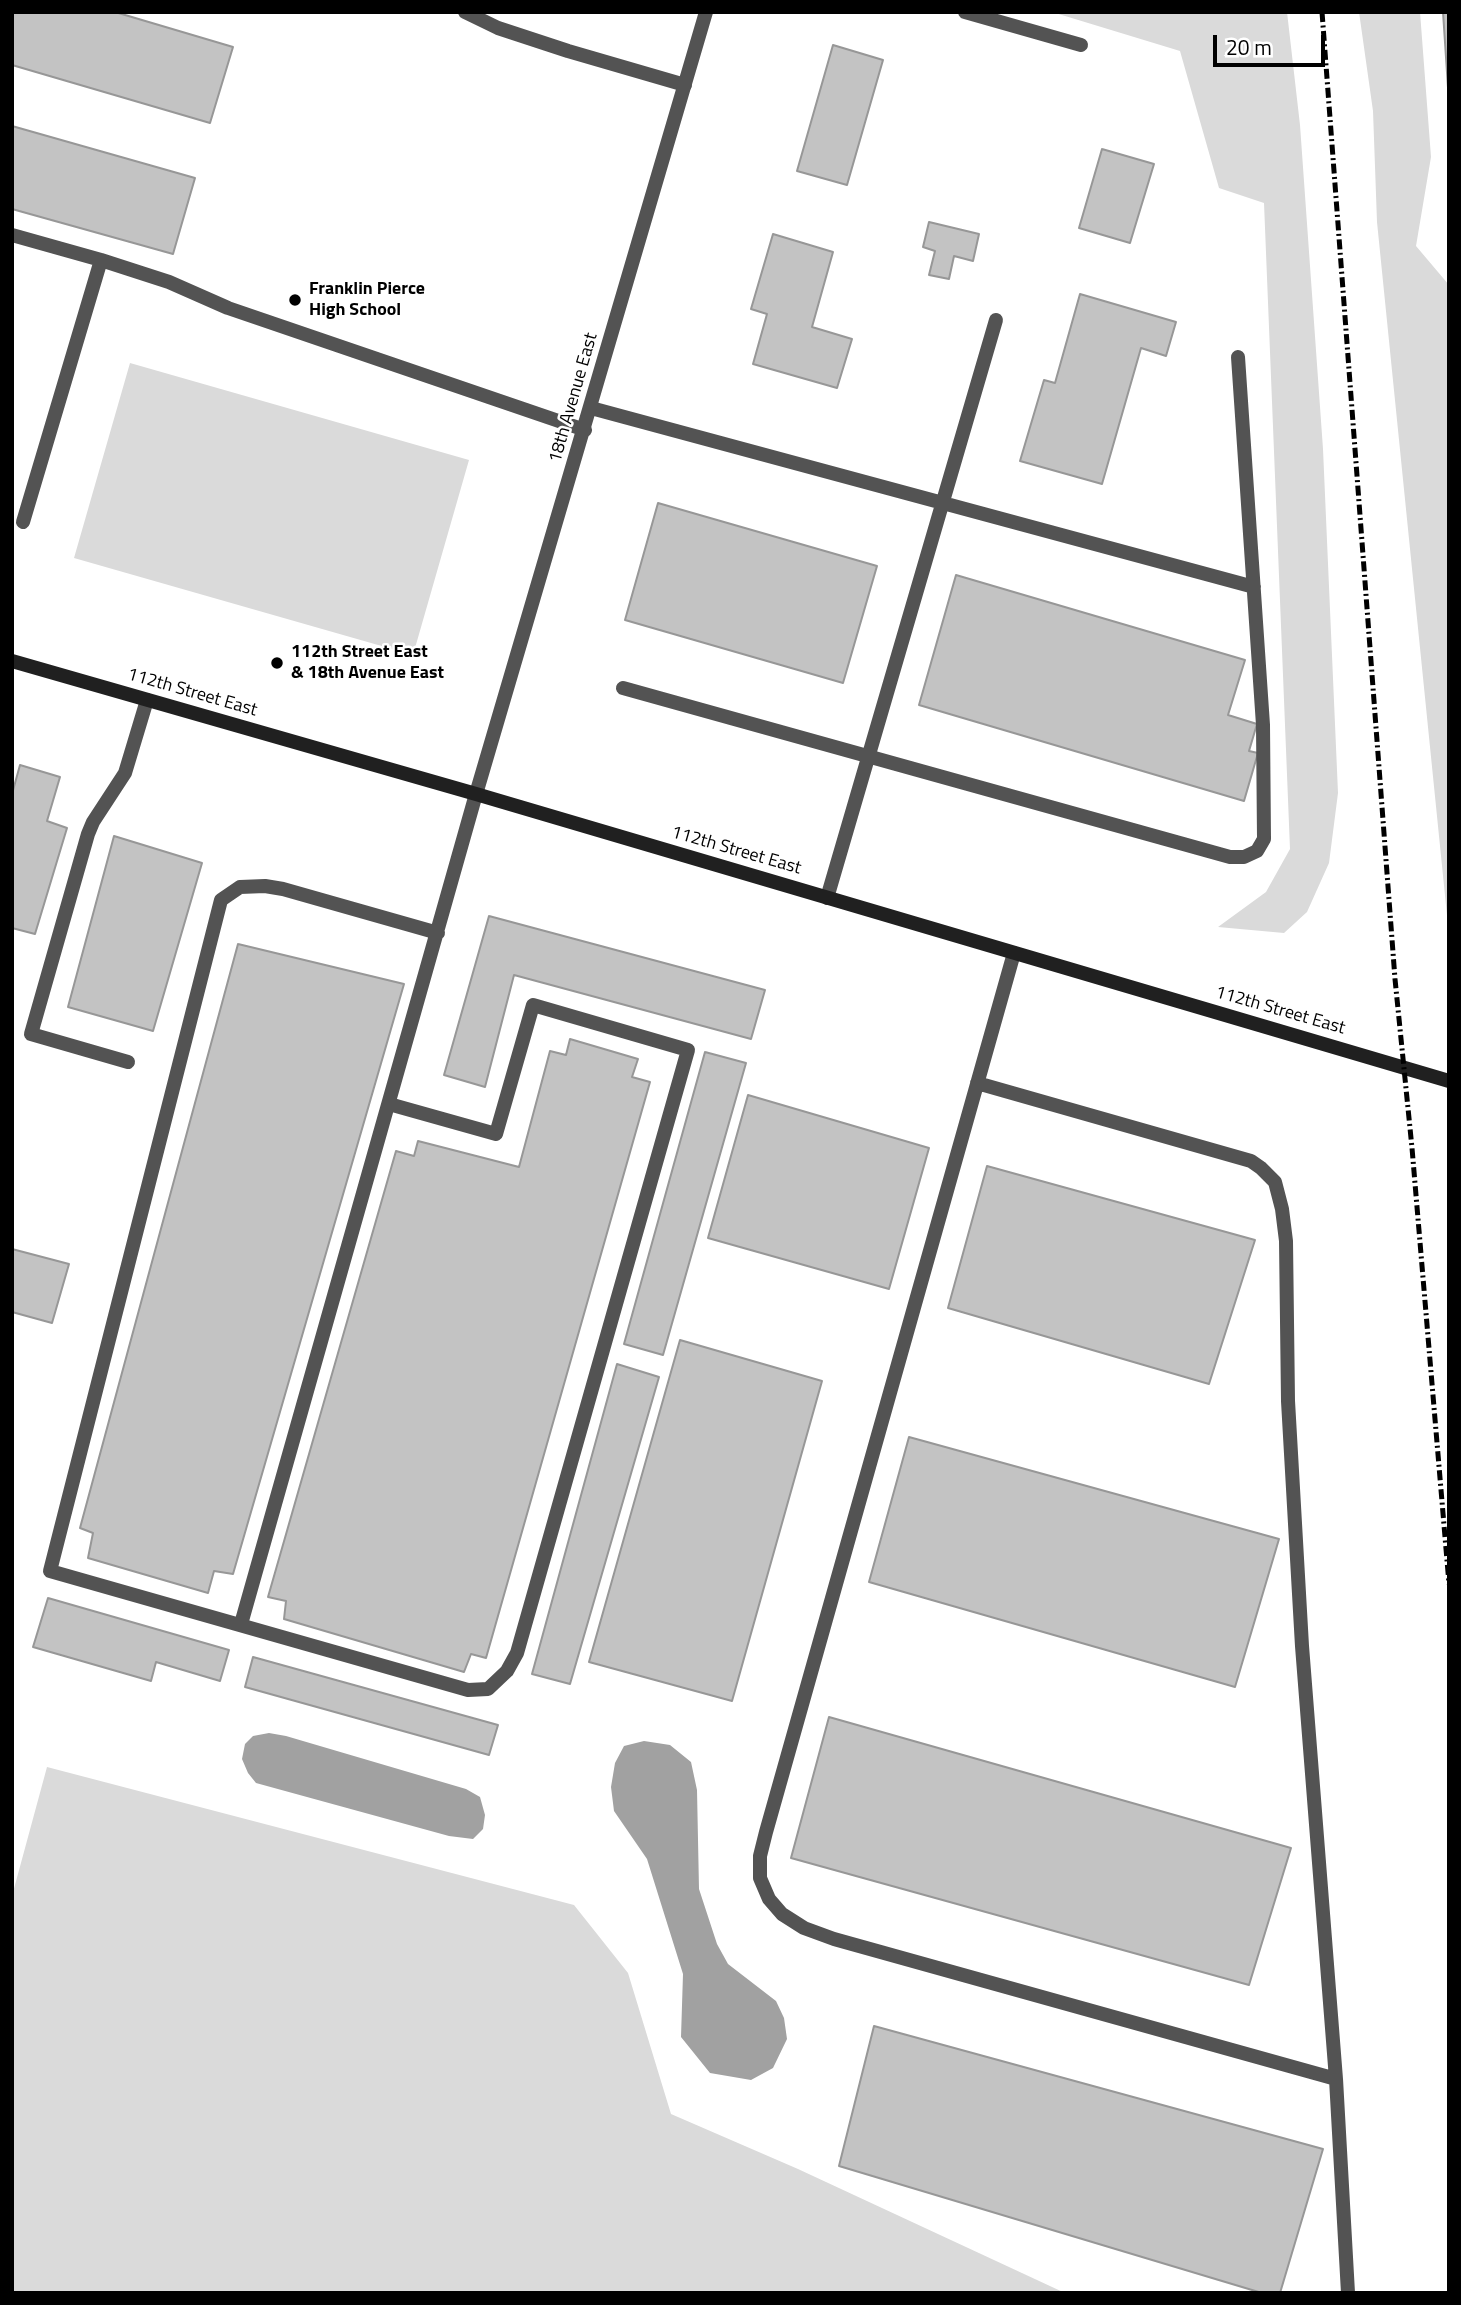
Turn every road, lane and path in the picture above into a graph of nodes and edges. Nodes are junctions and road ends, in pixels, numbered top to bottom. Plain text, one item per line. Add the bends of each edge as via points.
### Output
1 (465, 12) edge
2 (706, 12) edge
3 (965, 12) edge
4 (1081, 45) dead end
5 (685, 85) junction
6 (12, 235) edge
7 (101, 260) junction
8 (996, 320) dead end
9 (1238, 357) dead end
10 (591, 408) junction
11 (585, 430) junction
12 (942, 503) junction
13 (23, 522) dead end
14 (1254, 587) junction
15 (12, 661) edge
16 (623, 688) dead end
17 (147, 700) junction
18 (868, 757) junction
19 (477, 794) junction
20 (827, 898) junction
21 (438, 933) junction
22 (1014, 953) junction
23 (128, 1062) dead end
24 (1449, 1081) edge
25 (977, 1083) junction
26 (389, 1104) junction
27 (241, 1624) junction
28 (1336, 2079) junction
29 (1348, 2293) edge

1 - 5 street via 498,28
2 - 5 street, 18th Avenue East
3 - 4 street
5 - 10 street, 18th Avenue East
6 - 7 street
7 - 11 street
7 - 13 street
8 - 12 street
9 - 14 street
10 - 11 street, 18th Avenue East
10 - 12 street
11 - 19 street, 18th Avenue East
12 - 14 street
12 - 18 street
14 - 18 street via 1263,725 1264,839 1244,857 1230,857
15 - 17 main road, 112th Street East
16 - 18 street
17 - 19 main road, 112th Street East
17 - 23 street via 125,773 88,834 31,1034
18 - 20 street
19 - 20 main road, 112th Street East
19 - 21 street, 18th Avenue East
20 - 22 main road, 112th Street East
21 - 26 street, 18th Avenue East
21 - 27 street via 283,888 240,887 221,900 50,1570
22 - 24 main road, 112th Street East
22 - 25 street
25 - 28 street via 1251,1161 1275,1182 1286,1241 1288,1402 1302,1646
25 - 28 street via 766,1832 760,1878 782,1914 834,1939
26 - 27 street, 18th Avenue East
26 - 27 street via 496,1134 533,1005 688,1049 517,1653 506,1671 488,1689 468,1689
28 - 29 street

